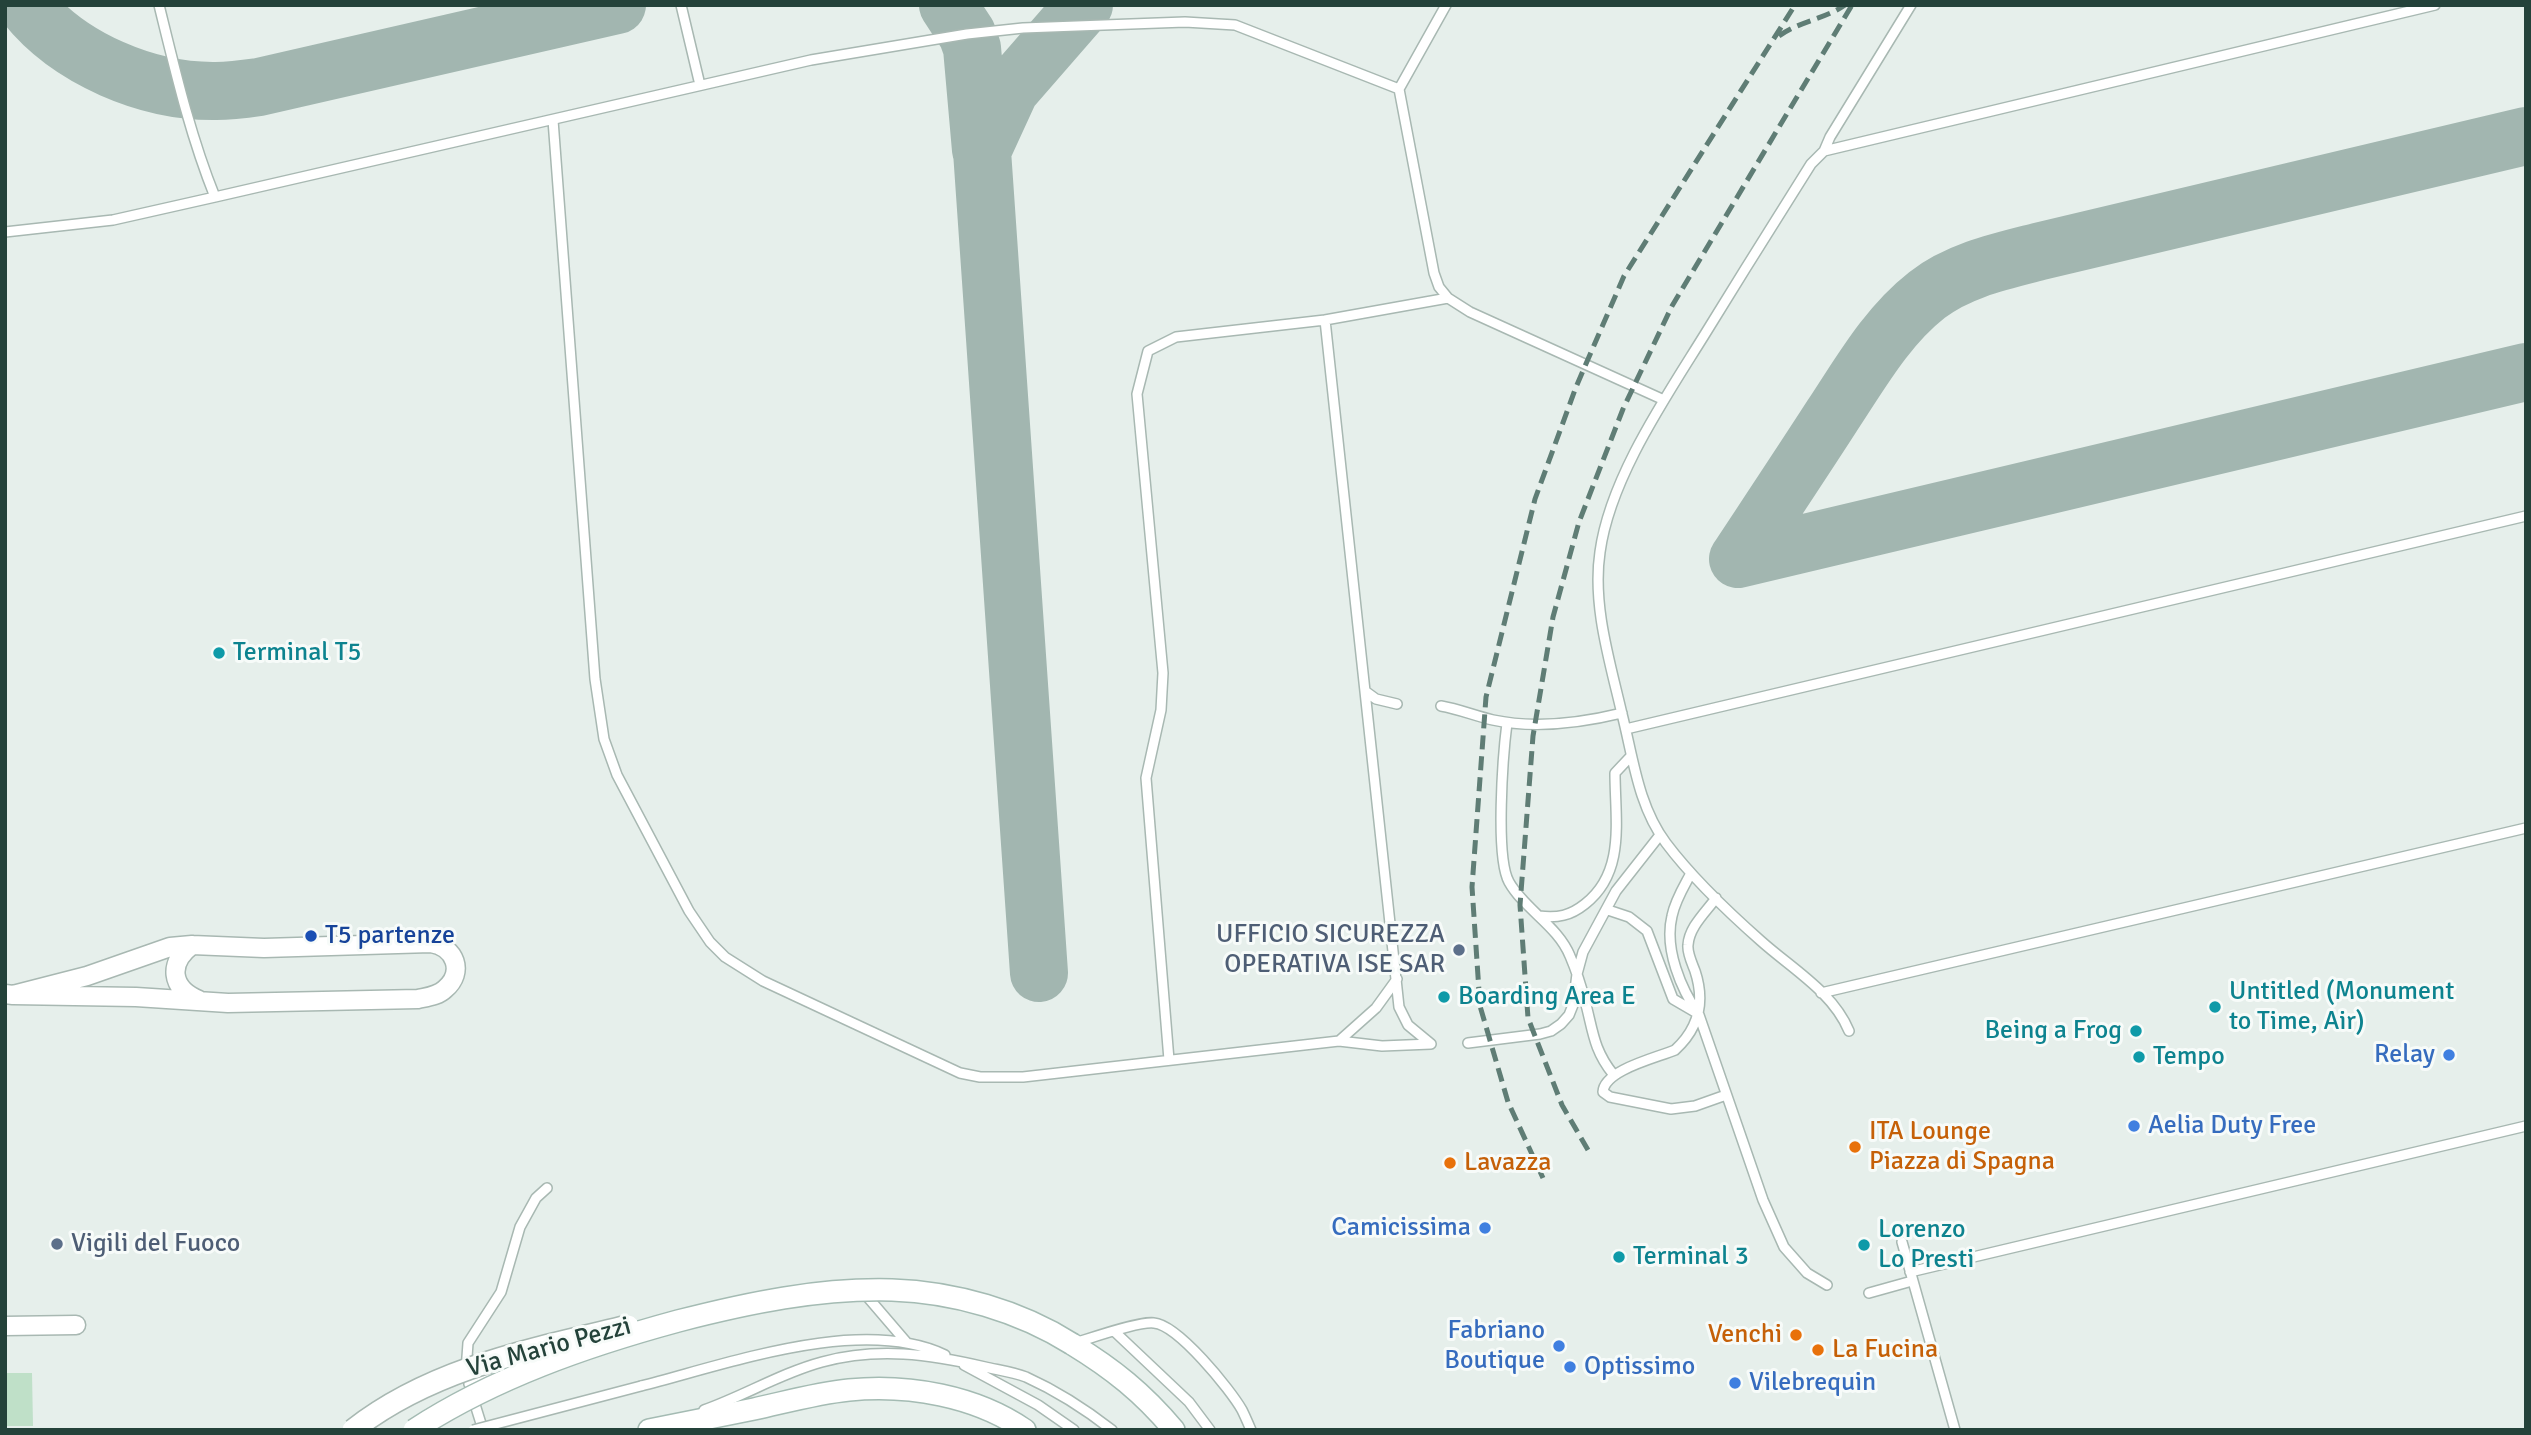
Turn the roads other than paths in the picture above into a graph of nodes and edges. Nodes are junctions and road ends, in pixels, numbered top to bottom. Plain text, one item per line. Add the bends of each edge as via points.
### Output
1 (159, 5) edge
2 (681, 5) edge
3 (1446, 5) edge
4 (1911, 5) edge
5 (2435, 5) edge
6 (700, 85) junction
7 (1399, 89) junction
8 (553, 120) junction
9 (1824, 151) junction
10 (215, 197) junction
11 (5, 232) edge
12 (1448, 298) junction
13 (1325, 320) junction
14 (1664, 400) junction
15 (2526, 516) edge
16 (1365, 691) junction
17 (1397, 704) dead end
18 (1441, 706) dead end
19 (1622, 713) junction
20 (1507, 723) junction
21 (1626, 729) junction
22 (1631, 755) junction
23 (2526, 828) edge
24 (1660, 835) junction
25 (1690, 875) junction
26 (1716, 898) junction
27 (1608, 911) junction
28 (1539, 916) junction
29 (192, 945) junction
30 (1577, 974) junction
31 (1397, 979) junction
32 (1821, 993) junction
33 (9, 994) edge
34 (204, 1002) junction
35 (1699, 1015) junction
36 (1849, 1031) dead end
37 (1339, 1041) junction
38 (1468, 1043) dead end
39 (1169, 1060) junction
40 (1613, 1074) junction
41 (1726, 1095) junction
42 (2526, 1126) edge
43 (547, 1188) dead end
44 (1902, 1242) dead end
45 (1911, 1277) junction
46 (1827, 1285) dead end
47 (1869, 1293) dead end
48 (757, 1301) junction
49 (76, 1325) dead end
50 (5, 1326) edge
51 (1115, 1332) junction
52 (907, 1343) junction
53 (1072, 1344) junction
54 (956, 1360) junction
55 (469, 1384) junction
56 (1021, 1428) edge
57 (353, 1430) edge
58 (415, 1430) edge
59 (473, 1430) edge
60 (483, 1430) edge
61 (638, 1430) edge
62 (649, 1430) edge
63 (1074, 1430) edge
64 (1112, 1430) edge
65 (1174, 1430) edge
66 (1210, 1430) edge
67 (1251, 1430) edge
68 (1955, 1430) edge

1 - 10 lane via 200,160
2 - 6 lane
3 - 7 lane
4 - 9 lane
5 - 9 lane
6 - 7 lane via 811,60 967,34 1215,22 1258,32
6 - 8 lane
7 - 12 lane via 1434,273
8 - 10 lane
8 - 39 lane via 601,720 621,785 698,925 742,970 960,1073 1001,1078
9 - 14 lane via 1811,164
10 - 11 lane via 113,220
12 - 13 lane
12 - 14 lane
13 - 16 lane
13 - 39 lane via 1176,337 1148,351 1138,394 1163,673 1161,710 1146,778
14 - 19 lane via 1613,502 1600,554 1598,588
15 - 21 lane
16 - 17 lane
16 - 31 lane
18 - 20 lane
19 - 20 lane via 1558,723
19 - 21 lane
20 - 28 lane via 1503,866 1524,902
21 - 22 lane
22 - 24 lane via 1640,791
22 - 28 lane via 1615,773 1615,858 1603,886 1574,912 1563,917
23 - 32 lane
24 - 25 lane
24 - 27 lane via 1616,891
25 - 26 lane
25 - 35 lane via 1671,917 1671,947 1685,995
26 - 32 lane
26 - 35 lane via 1690,934 1687,947 1700,986
27 - 30 lane via 1583,952
27 - 35 lane via 1629,917 1647,931 1673,999
28 - 30 lane via 1568,951
29 - 33 street via 170,947 87,976
29 - 34 street via 181,953 176,982
29 - 34 street via 264,948 431,943 451,951 456,961 447,988 418,999
30 - 38 lane via 1573,1005 1551,1031
30 - 40 lane via 1596,1048
31 - 37 lane via 1376,1008
31 - 37 lane via 1402,1017 1431,1044 1382,1046
32 - 36 lane
33 - 34 street
35 - 40 lane via 1675,1050
35 - 41 lane
37 - 39 lane
40 - 41 lane via 1604,1083 1606,1095 1671,1109
41 - 46 lane via 1784,1247 1807,1273
42 - 45 lane
43 - 55 lane via 520,1227 502,1292 468,1343
44 - 45 lane
45 - 47 lane
45 - 68 lane
48 - 53 main road, bridge via 862,1290 925,1293 996,1309
48 - 57 main road, Via Mario Pezzi, bridge via 643,1323 477,1366 415,1390
48 - 58 main road, bridge via 583,1349 484,1391
49 - 50 street
51 - 53 lane
51 - 66 lane via 1180,1393
51 - 67 lane via 1154,1323 1165,1327 1220,1380
52 - 54 lane
52 - 55 lane via 869,1297 853,1285 793,1288 737,1299
52 - 59 lane, bridge via 848,1340 784,1350
53 - 65 main road via 1132,1386
54 - 61 lane via 897,1353 844,1357 803,1368 722,1404
54 - 63 lane
54 - 64 lane via 1023,1376 1063,1395
55 - 60 lane
56 - 62 main road via 952,1398 869,1389

